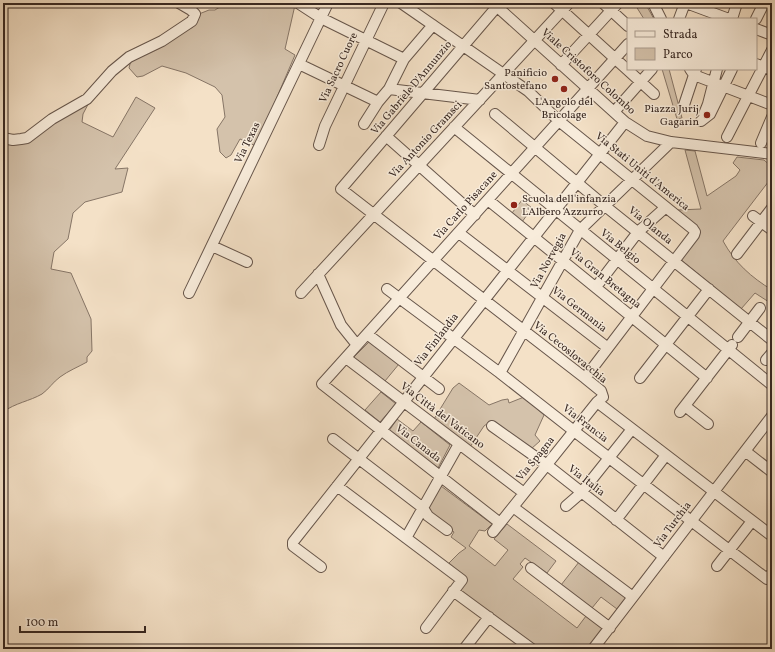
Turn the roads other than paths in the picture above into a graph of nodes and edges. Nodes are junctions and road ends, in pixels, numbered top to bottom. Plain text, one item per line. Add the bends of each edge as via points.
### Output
1 (178, 3) edge
2 (298, 3) edge
3 (328, 3) edge
4 (384, 3) edge
5 (401, 3) edge
6 (554, 3) edge
7 (603, 3) edge
8 (686, 3) edge
9 (716, 3) edge
10 (737, 3) edge
11 (764, 3) edge
12 (497, 4) edge
13 (566, 7) edge
14 (615, 7) edge
15 (712, 16) edge
16 (321, 18) junction
17 (680, 18) edge
18 (723, 18) edge
19 (732, 18) edge
20 (756, 18) edge
21 (433, 25) junction
22 (627, 25) edge
23 (757, 29) edge
24 (589, 35) junction
25 (772, 35) edge
26 (366, 40) junction
27 (534, 40) junction
28 (627, 45) edge
29 (463, 46) junction
30 (772, 50) edge
31 (404, 59) junction
32 (615, 59) junction
33 (299, 64) junction
34 (561, 65) junction
35 (764, 66) edge
36 (627, 70) edge
37 (627, 70) edge
38 (651, 70) edge
39 (717, 70) edge
40 (731, 70) edge
41 (693, 71) edge
42 (503, 74) junction
43 (641, 82) junction
44 (344, 85) junction
45 (718, 85) junction
46 (389, 89) junction
47 (588, 89) junction
48 (423, 93) junction
49 (654, 94) dead end
50 (748, 96) junction
51 (480, 100) junction
52 (378, 102) junction
53 (684, 105) dead end
54 (772, 105) edge
55 (614, 112) junction
56 (495, 114) dead end
57 (772, 117) edge
58 (559, 121) junction
59 (625, 122) junction
60 (364, 124) dead end
61 (454, 128) junction
62 (386, 136) junction
63 (727, 137) dead end
64 (3, 138) edge
65 (671, 142) junction
66 (761, 143) dead end
67 (319, 145) dead end
68 (535, 148) junction
69 (599, 154) junction
70 (771, 156) edge
71 (419, 165) junction
72 (511, 174) junction
73 (632, 180) junction
74 (577, 182) junction
75 (341, 189) joint
76 (488, 200) junction
77 (606, 206) junction
78 (666, 207) junction
79 (772, 208) edge
80 (555, 210) junction
81 (374, 214) junction
82 (475, 214) junction
83 (753, 216) dead end
84 (761, 222) junction
85 (580, 230) junction
86 (772, 230) edge
87 (459, 232) junction
88 (638, 232) junction
89 (534, 237) junction
90 (212, 246) junction
91 (737, 254) dead end
92 (434, 260) junction
93 (617, 260) junction
94 (563, 261) junction
95 (674, 261) junction
96 (247, 262) dead end
97 (508, 270) junction
98 (318, 274) junction
99 (596, 288) junction
100 (387, 289) dead end
101 (653, 289) junction
102 (709, 289) junction
103 (301, 292) dead end
104 (189, 293) dead end
105 (542, 297) junction
106 (399, 298) junction
107 (484, 300) junction
108 (760, 308) dead end
109 (632, 317) junction
110 (688, 317) junction
111 (750, 322) junction
112 (524, 330) junction
113 (367, 334) junction
114 (454, 338) junction
115 (772, 340) edge
116 (733, 344) junction
117 (357, 345) junction
118 (666, 345) junction
119 (608, 348) junction
120 (346, 358) junction
121 (500, 373) junction
122 (424, 377) junction
123 (585, 378) junction
124 (640, 378) dead end
125 (707, 378) junction
126 (322, 384) joint
127 (772, 385) edge
128 (440, 389) dead end
129 (404, 402) junction
130 (597, 402) junction
131 (772, 416) edge
132 (708, 424) dead end
133 (492, 426) dead end
134 (769, 427) edge
135 (632, 429) junction
136 (381, 430) junction
137 (574, 431) junction
138 (333, 439) dead end
139 (458, 444) junction
140 (745, 451) junction
141 (666, 455) junction
142 (609, 458) junction
143 (359, 459) junction
144 (547, 465) junction
145 (772, 472) edge
146 (440, 476) junction
147 (644, 484) junction
148 (337, 486) junction
149 (714, 492) junction
150 (524, 493) junction
151 (581, 493) junction
152 (566, 506) dead end
153 (513, 507) junction
154 (422, 508) junction
155 (616, 520) junction
156 (691, 521) junction
157 (752, 521) junction
158 (500, 523) junction
159 (447, 530) dead end
160 (493, 532) dead end
161 (772, 536) edge
162 (406, 538) junction
163 (730, 550) junction
164 (664, 557) junction
165 (717, 566) dead end
166 (322, 567) dead end
167 (531, 568) dead end
168 (770, 576) edge
169 (453, 591) junction
170 (633, 597) junction
171 (489, 617) junction
172 (426, 628) dead end
173 (610, 628) junction
174 (521, 646) edge
175 (464, 649) edge
176 (532, 649) edge
177 (593, 649) edge

1 - 64 street via 195,14 192,21 162,41 128,57 87,99 52,119 33,134 21,139
2 - 16 street
3 - 16 street, Via Texas
4 - 26 street, Via Sacro Cuore
5 - 21 street, Via Stati Uniti d'America
6 - 13 street
7 - 14 street
8 - 15 street
8 - 17 street
9 - 15 street
10 - 19 street
11 - 20 street
12 - 27 street, Viale Cristoforo Colombo
12 - 29 street, Via Gabriele D'Annunzio
13 - 24 street
13 - 27 street, Via Antonio Gramsci
14 - 22 street
14 - 24 street
15 - 18 street
16 - 26 street
16 - 33 street, Via Texas
21 - 29 street, Via Stati Uniti d'America
21 - 31 street
23 - 25 street
24 - 32 street
24 - 34 street
26 - 31 street
26 - 44 street, Via Sacro Cuore
27 - 34 street, Viale Cristoforo Colombo
27 - 42 street, Via Antonio Gramsci
28 - 32 street, Via Carlo Pisacane
29 - 42 street, Via Stati Uniti d'America
29 - 48 street, Via Gabriele D'Annunzio
30 - 35 street
31 - 46 street
32 - 37 street
32 - 47 street, Via Carlo Pisacane
33 - 44 street
33 - 90 street, Via Texas
34 - 47 street, Viale Cristoforo Colombo
35 - 50 street
36 - 43 street
38 - 43 street
39 - 45 street
40 - 45 street
41 - 45 street
41 - 53 street
42 - 51 street, Via Antonio Gramsci
42 - 58 street, Via Stati Uniti d'America via 528,90
43 - 49 street
43 - 55 street
44 - 52 street
44 - 67 street, Via Sacro Cuore
45 - 50 street
46 - 48 street
46 - 52 street
47 - 55 street, Viale Cristoforo Colombo
47 - 58 street, Via Carlo Pisacane
48 - 51 street
48 - 62 street, Via Gabriele D'Annunzio
50 - 54 street
50 - 63 street
51 - 61 street, Via Antonio Gramsci
52 - 60 street
55 - 59 street, Viale Cristoforo Colombo
56 - 68 street, Via Olanda
57 - 66 street
58 - 68 street, Via Carlo Pisacane
58 - 69 street, Via Stati Uniti d'America
59 - 65 street, Viale Cristoforo Colombo via 646,136
59 - 69 street, Via Finlandia
61 - 71 street, Via Antonio Gramsci
61 - 72 street, Via Belgio
62 - 71 street
62 - 75 street, Via Gabriele D'Annunzio
65 - 70 street, Viale Cristoforo Colombo
65 - 73 street, Via Norvegia
68 - 72 street, Via Carlo Pisacane
68 - 74 street, Via Olanda
69 - 73 street, Via Stati Uniti d'America
69 - 74 street, Via Finlandia
71 - 81 street, Via Antonio Gramsci
71 - 82 street
72 - 76 street, Via Carlo Pisacane
72 - 80 street, Via Belgio
73 - 77 street, Via Norvegia
73 - 78 street, Via Stati Uniti d'America
74 - 77 street, Via Olanda
74 - 80 street, Via Finlandia
75 - 81 street, Via Cecoslovacchia
76 - 82 street, Via Carlo Pisacane
76 - 89 street, Via Gran Bretagna
77 - 85 street, Via Norvegia
77 - 88 street, Via Olanda
78 - 88 street
78 - 95 street, Via Stati Uniti d'America via 695,232
79 - 84 street
80 - 85 street, Via Belgio
80 - 89 street, Via Finlandia
81 - 92 street, Via Cecoslovacchia
81 - 98 street, Via Antonio Gramsci
82 - 87 street, Via Carlo Pisacane
83 - 84 street
84 - 86 street
84 - 91 street
85 - 93 street, Via Belgio
85 - 94 street, Via Norvegia
87 - 92 street, Via Carlo Pisacane
87 - 97 street, Via Germania
88 - 93 street
88 - 95 street, Via Olanda
89 - 94 street, Via Gran Bretagna
89 - 97 street, Via Finlandia
90 - 96 street
90 - 104 street, Via Texas
92 - 106 street, Via Carlo Pisacane
92 - 107 street, Via Cecoslovacchia
93 - 99 street
93 - 101 street, Via Belgio
94 - 99 street, Via Gran Bretagna
94 - 105 street, Via Norvegia
95 - 101 street
95 - 102 street, Via Olanda
97 - 105 street, Via Germania
97 - 107 street, Via Finlandia
98 - 103 street, Via Antonio Gramsci
98 - 117 street via 341,325
99 - 109 street, Via Gran Bretagna
100 - 106 street, Via Francia
101 - 109 street
101 - 110 street, Via Belgio
102 - 110 street
102 - 111 street, Via Olanda
105 - 112 street, Via Norvegia
105 - 119 street, Via Germania
106 - 113 street, Via Carlo Pisacane
106 - 114 street, Via Francia
107 - 112 street, Via Cecoslovacchia
107 - 114 street, Via Finlandia
108 - 111 street
109 - 118 street, Via Gran Bretagna
109 - 119 street
110 - 116 street, Via Belgio
110 - 118 street
111 - 115 street, Via Olanda
111 - 116 street
112 - 121 street, Via Norvegia
112 - 123 street, Via Cecoslovacchia
113 - 117 street, Via Carlo Pisacane
113 - 122 street
114 - 121 street, Via Francia
114 - 122 street, Via Finlandia
116 - 125 street
116 - 127 street, Via Belgio
117 - 120 street, Via Carlo Pisacane
118 - 124 street
118 - 125 street, Via Gran Bretagna
119 - 123 street
120 - 126 street, Via Carlo Pisacane
120 - 129 street, Via Città del Vaticano
121 - 137 street, Via Francia
122 - 128 street
122 - 129 street, Via Finlandia
123 - 130 street, Via Cecoslovacchia via 601,391 603,397
125 - 132 street via 682,409
126 - 136 street, Via Canada
129 - 136 street, Via Finlandia
129 - 139 street, Via Città del Vaticano
130 - 135 street, Via Cecoslovacchia
130 - 137 street, Via Spagna
131 - 134 street, Via Turchia
133 - 144 street, Via Italia
134 - 140 street, Via Turchia
135 - 141 street, Via Cecoslovacchia
135 - 142 street
136 - 143 street, Via Finlandia
136 - 146 street, Via Canada
137 - 142 street, Via Francia
137 - 144 street, Via Spagna
138 - 143 street
139 - 146 street
139 - 150 street, Via Città del Vaticano
140 - 145 street
140 - 149 street, Via Turchia
141 - 147 street
141 - 149 street, Via Cecoslovacchia
142 - 147 street, Via Francia
142 - 151 street
143 - 148 street, Via Finlandia
143 - 154 street
144 - 150 street, Via Spagna
144 - 151 street, Via Italia
146 - 154 street
146 - 158 street, Via Canada
147 - 155 street
147 - 156 street, Via Francia
148 - 162 street
148 - 166 street, Via Finlandia via 293,542 293,546
149 - 156 street, Via Turchia
149 - 157 street, Via Cecoslovacchia
150 - 153 street, Via Spagna
151 - 152 street
151 - 155 street, Via Italia
153 - 158 street, Via Spagna
153 - 170 street
154 - 159 street via 428,516
154 - 162 street
155 - 164 street, Via Italia
156 - 163 street, Via Francia
156 - 164 street, Via Turchia
157 - 161 street, Via Cecoslovacchia
157 - 163 street
158 - 160 street, Via Spagna
162 - 169 street via 462,580
163 - 165 street
163 - 168 street, Via Francia
164 - 170 street, Via Turchia
167 - 173 street
169 - 171 street
169 - 172 street
170 - 173 street, Via Turchia
171 - 174 street
171 - 175 street
173 - 177 street, Via Turchia
174 - 176 street

